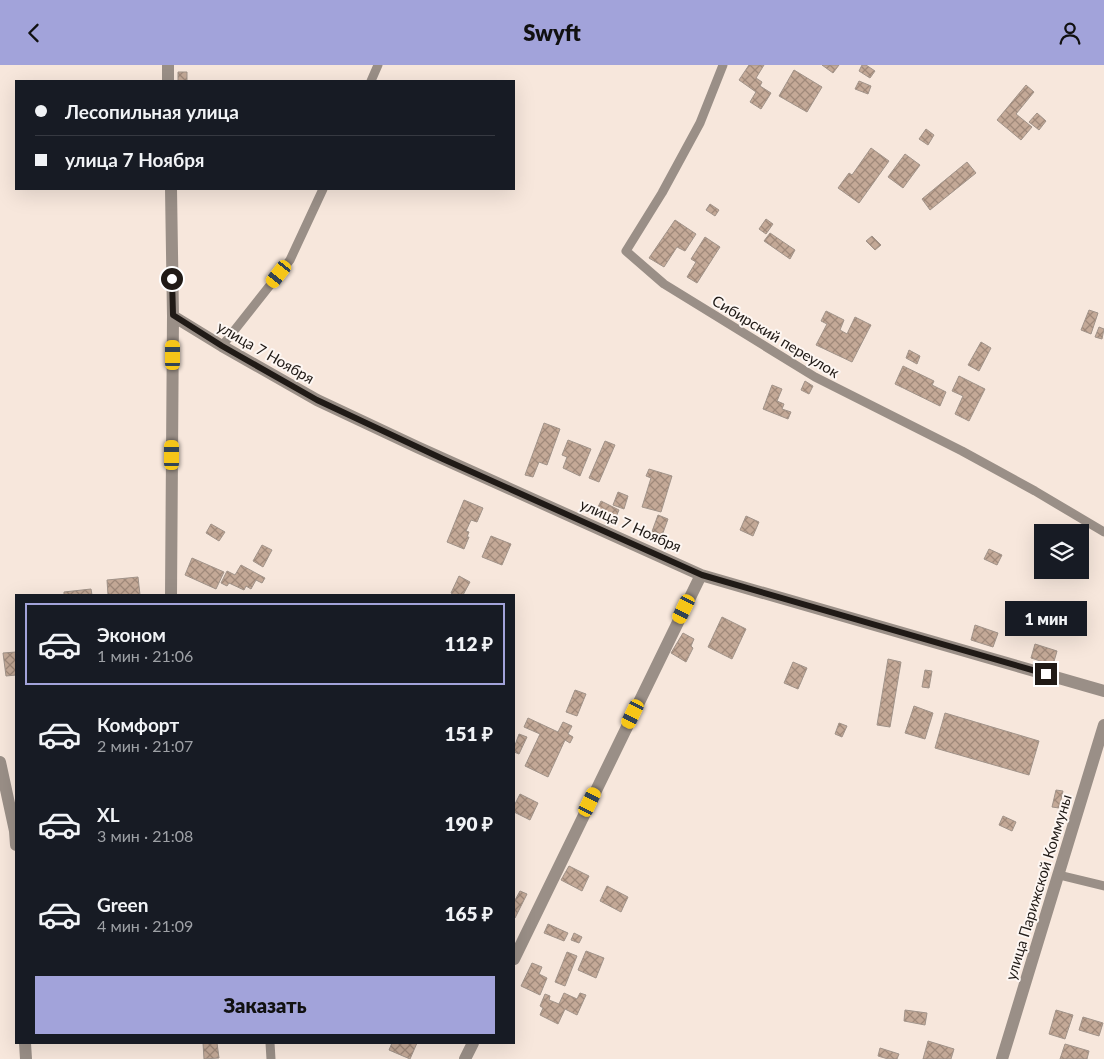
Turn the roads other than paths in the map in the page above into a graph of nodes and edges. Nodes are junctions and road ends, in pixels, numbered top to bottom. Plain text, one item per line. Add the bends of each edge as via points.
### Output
1 (168, 65) edge
2 (378, 65) edge
3 (723, 65) edge
4 (168, 80) edge
5 (371, 80) edge
6 (170, 190) edge
7 (324, 190) edge
8 (173, 315) junction
9 (222, 346) junction
10 (1104, 532) edge
11 (702, 575) junction
12 (171, 594) edge
13 (1104, 691) edge
14 (1104, 725) edge
15 (0, 762) edge
16 (15, 827) edge
17 (1060, 875) junction
18 (1104, 886) edge
19 (515, 957) edge
20 (25, 1044) edge
21 (270, 1044) edge
22 (472, 1044) edge
23 (26, 1059) edge
24 (271, 1059) edge
25 (465, 1059) edge
26 (1002, 1059) edge

1 - 4 street
2 - 5 lane
3 - 10 lane, Сибирский переулок via 700,123 626,251 664,284 815,377 962,451
6 - 8 street
7 - 9 lane via 290,260
8 - 9 street, улица 7 Ноября
8 - 12 street
9 - 11 street, улица 7 Ноября via 317,400
11 - 13 street, улица 7 Ноября
11 - 19 street
14 - 17 street, улица Парижской Коммуны
15 - 16 street
17 - 18 lane
17 - 26 street, улица Парижской Коммуны
20 - 23 street
21 - 24 lane
22 - 25 street

